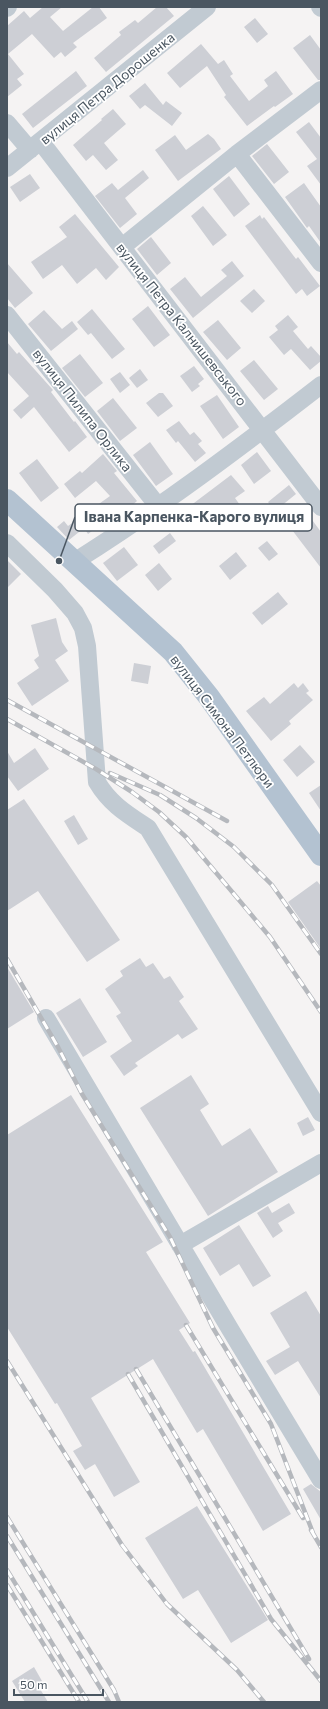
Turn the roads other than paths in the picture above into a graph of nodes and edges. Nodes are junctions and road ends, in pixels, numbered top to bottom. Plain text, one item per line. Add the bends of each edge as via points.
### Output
1 (207, 7) edge
2 (321, 90) edge
3 (7, 123) edge
4 (36, 146) junction
5 (237, 154) junction
6 (7, 168) edge
7 (122, 247) junction
8 (321, 263) edge
9 (7, 315) edge
10 (321, 384) edge
11 (263, 430) junction
12 (7, 500) edge
13 (158, 506) junction
14 (321, 507) edge
15 (7, 543) edge
16 (74, 562) junction
17 (321, 855) edge
18 (46, 1018) dead end
19 (321, 1113) edge
20 (321, 1163) edge
21 (180, 1245) junction
22 (321, 1480) edge

1 - 4 street, вулиця Петра Дорошенка
2 - 5 street
3 - 4 street, вулиця Петра Калнишевського
4 - 6 street, вулиця Петра Дорошенка
4 - 7 street, вулиця Петра Калнишевського
5 - 7 street
5 - 8 street
7 - 11 street, вулиця Петра Калнишевського
9 - 13 street, вулиця Пилипа Орлика
10 - 11 street
11 - 13 street
11 - 14 street, вулиця Петра Калнишевського
12 - 16 main road, вулиця Симона Петлюри
13 - 16 street
15 - 19 street via 60,596 75,613 83,628 87,646 97,782 105,795 121,811 148,828
16 - 17 main road, вулиця Симона Петлюри via 173,652 209,697
18 - 21 street
20 - 21 street
21 - 22 street

